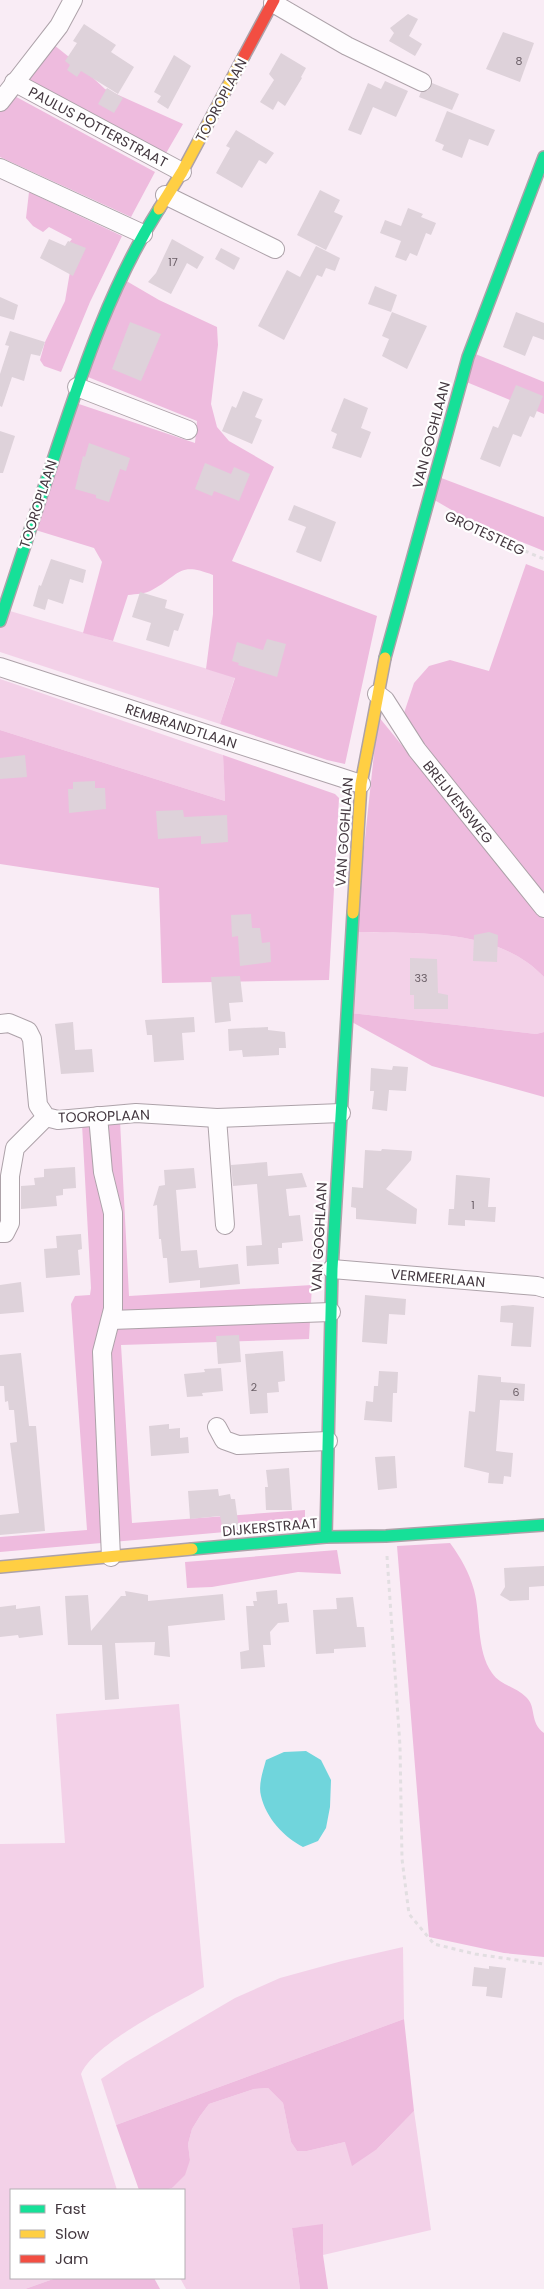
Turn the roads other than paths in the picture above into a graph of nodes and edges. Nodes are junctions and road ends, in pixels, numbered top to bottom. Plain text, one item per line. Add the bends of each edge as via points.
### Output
1 (73, 0) edge
2 (274, 2) edge
3 (14, 82) junction
4 (422, 82) dead end
5 (0, 102) edge
6 (544, 157) edge
7 (0, 168) edge
8 (182, 172) junction
9 (165, 195) junction
10 (143, 234) junction
11 (275, 249) dead end
12 (77, 387) junction
13 (188, 430) dead end
14 (0, 622) edge
15 (0, 667) edge
16 (377, 694) junction
17 (361, 784) junction
18 (544, 908) edge
19 (0, 1024) edge
20 (341, 1113) junction
21 (98, 1116) junction
22 (46, 1117) junction
23 (217, 1118) junction
24 (225, 1225) dead end
25 (0, 1233) edge
26 (332, 1269) junction
27 (544, 1288) edge
28 (331, 1312) junction
29 (110, 1320) junction
30 (217, 1427) dead end
31 (328, 1441) junction
32 (544, 1525) edge
33 (326, 1537) junction
34 (111, 1557) junction
35 (0, 1567) edge

1 - 3 street via 59,26
2 - 4 street, TOOROPLAAN via 347,46
2 - 8 street, TOOROPLAAN
3 - 5 street
3 - 8 street, PAULUS POTTERSTRAAT
6 - 16 street, VAN GOGHLAAN via 468,358 380,672
7 - 10 street
8 - 9 street, TOOROPLAAN
9 - 10 street, TOOROPLAAN
9 - 11 street
10 - 12 street, TOOROPLAAN via 99,327
12 - 13 street
12 - 14 street, TOOROPLAAN
15 - 17 street, REMBRANDTLAAN
16 - 17 street, VAN GOGHLAAN
16 - 18 street, BREIJVENSWEG via 385,700 417,750
17 - 20 street, VAN GOGHLAAN
19 - 22 street, TOOROPLAAN via 8,1023 28,1031 32,1039 38,1105
20 - 23 street, TOOROPLAAN
20 - 26 street, VAN GOGHLAAN
21 - 22 street, TOOROPLAAN via 58,1120
21 - 23 street, TOOROPLAAN via 136,1113
21 - 29 street via 103,1172 113,1213 114,1309
22 - 25 street via 15,1148 10,1176 10,1223 5,1233
23 - 24 street
26 - 27 street, VERMEERLAAN
26 - 28 street, VAN GOGHLAAN
28 - 29 street
28 - 31 street, VAN GOGHLAAN
29 - 34 street via 102,1352
30 - 31 street via 224,1440 238,1445
31 - 33 street, VAN GOGHLAAN
32 - 33 street, DIJKERSTRAAT
33 - 34 street, DIJKERSTRAAT
34 - 35 street, DIJKERSTRAAT

